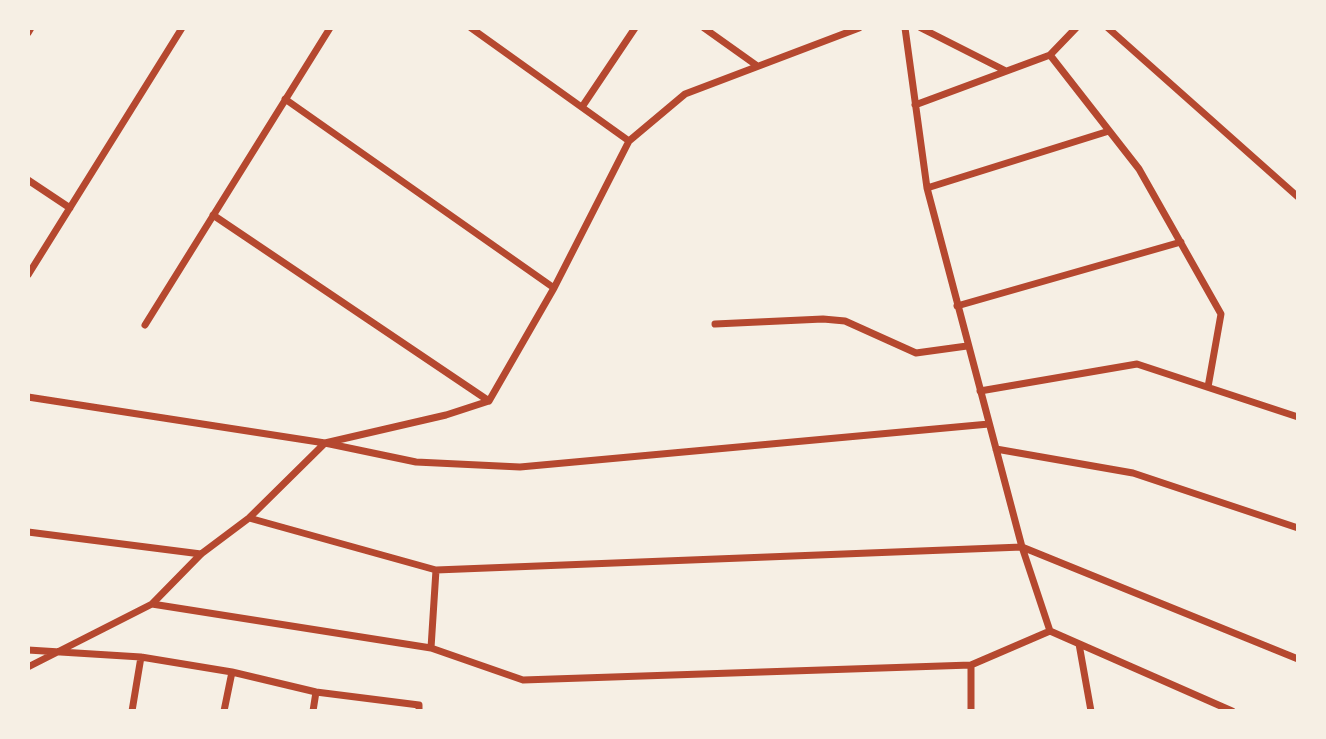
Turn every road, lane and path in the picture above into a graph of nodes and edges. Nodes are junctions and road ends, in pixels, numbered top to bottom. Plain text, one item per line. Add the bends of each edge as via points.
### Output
1 (31, 28) edge
2 (182, 28) edge
3 (330, 28) edge
4 (471, 28) edge
5 (635, 28) edge
6 (704, 28) edge
7 (859, 28) edge
8 (905, 28) edge
9 (921, 28) edge
10 (1076, 28) edge
11 (1108, 28) edge
12 (480, 31) edge
13 (28, 33) edge
14 (1050, 55) junction
15 (756, 65) junction
16 (1006, 71) junction
17 (285, 100) junction
18 (915, 104) junction
19 (582, 107) junction
20 (1109, 131) junction
21 (629, 141) junction
22 (28, 180) edge
23 (927, 188) junction
24 (1298, 197) edge
25 (70, 208) junction
26 (213, 215) junction
27 (1181, 242) junction
28 (28, 275) edge
29 (554, 288) junction
30 (957, 306) junction
31 (715, 324) dead end
32 (145, 326) dead end
33 (967, 346) junction
34 (1208, 387) junction
35 (980, 391) junction
36 (28, 397) edge
37 (489, 401) junction
38 (1298, 417) edge
39 (989, 424) junction
40 (325, 443) junction
41 (996, 449) junction
42 (249, 518) junction
43 (1298, 528) edge
44 (28, 532) edge
45 (1022, 547) junction
46 (201, 554) junction
47 (436, 570) junction
48 (152, 604) junction
49 (1050, 631) junction
50 (1079, 644) junction
51 (431, 648) junction
52 (28, 650) edge
53 (56, 653) junction
54 (141, 657) junction
55 (1298, 659) edge
56 (971, 665) junction
57 (28, 667) edge
58 (232, 672) junction
59 (316, 692) junction
60 (132, 711) edge
61 (224, 711) edge
62 (313, 711) edge
63 (418, 711) edge
64 (971, 711) edge
65 (1091, 711) edge
66 (1232, 711) edge

1 - 13 street
2 - 25 street
3 - 17 street
4 - 12 street
5 - 19 street
6 - 15 street
7 - 15 street
8 - 18 street
9 - 16 street
10 - 14 street
11 - 24 street
12 - 19 street
14 - 16 street
14 - 20 street
15 - 21 street via 685,94
16 - 18 street
17 - 26 street
17 - 29 street
18 - 23 street
19 - 21 street
20 - 23 street
20 - 27 street via 1139,169
21 - 29 street
22 - 25 street
23 - 30 street
25 - 28 street
26 - 32 street
26 - 37 street
27 - 30 street
27 - 34 street via 1221,314
29 - 37 street
30 - 33 street
31 - 33 street via 823,319 845,321 916,353
33 - 35 street
34 - 35 street via 1137,363
34 - 38 street
35 - 39 street
36 - 40 street
37 - 40 street
39 - 40 street via 520,467 416,461
39 - 41 street
40 - 42 street
41 - 43 street via 1133,473
41 - 45 street
42 - 46 street
42 - 47 street
44 - 46 street
45 - 47 street
45 - 49 street
45 - 55 street
46 - 48 street
47 - 51 street
48 - 51 street
48 - 53 street
49 - 50 street
49 - 56 street
50 - 65 street
50 - 66 street
51 - 56 street via 523,680
52 - 53 street
53 - 54 street
53 - 57 street
54 - 58 street
54 - 60 street
56 - 64 street
58 - 59 street
58 - 61 street
59 - 62 street
59 - 63 street via 419,705

